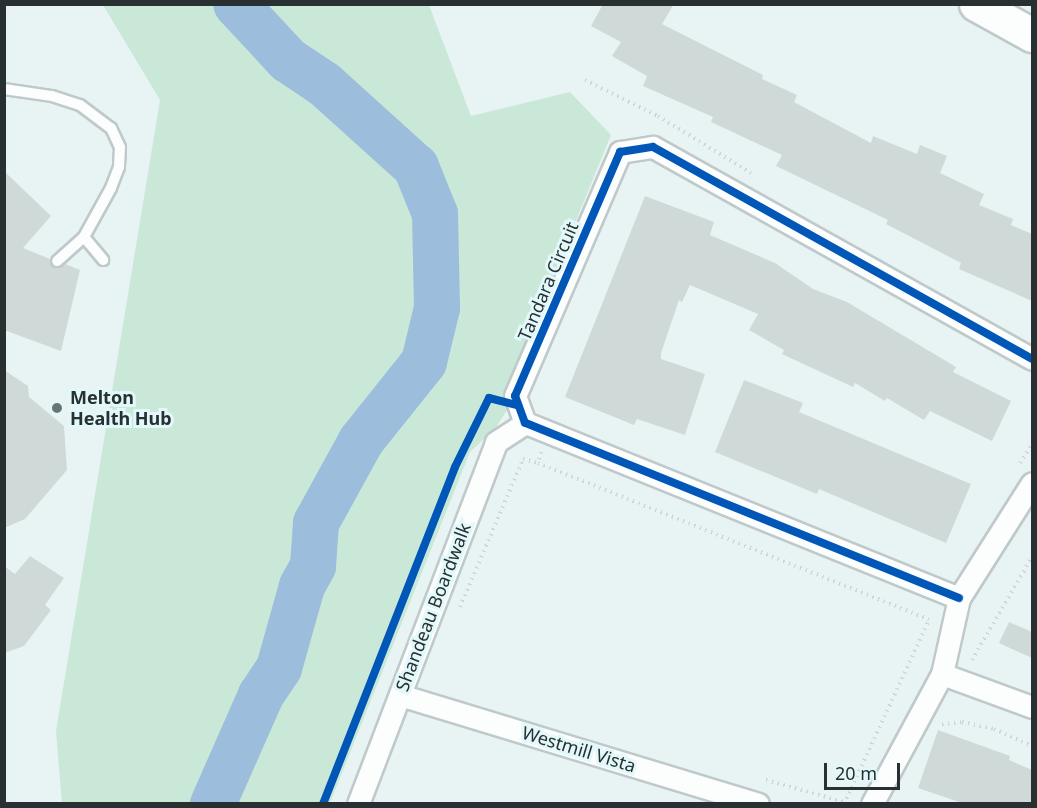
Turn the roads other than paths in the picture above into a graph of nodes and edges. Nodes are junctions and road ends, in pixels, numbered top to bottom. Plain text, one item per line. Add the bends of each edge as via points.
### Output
1 (976, 4) edge
2 (1032, 35) edge
3 (4, 89) edge
4 (84, 237) junction
5 (103, 260) dead end
6 (57, 261) dead end
7 (1032, 359) edge
8 (525, 423) junction
9 (1032, 483) edge
10 (959, 598) junction
11 (951, 677) junction
12 (400, 694) junction
13 (1032, 707) edge
14 (358, 804) edge
15 (758, 804) edge
16 (872, 804) edge

1 - 2 highway
3 - 4 lane via 52,96 80,105 111,128 120,147 119,167
4 - 5 lane
4 - 6 lane
7 - 8 street, Tandara Circuit via 653,147 620,152 514,396
8 - 10 street
8 - 12 street, Shandeau Boardwalk via 496,442
9 - 10 street
10 - 11 street
11 - 13 street
11 - 16 street
12 - 14 street, Shandeau Boardwalk
12 - 15 street, Westmill Vista

